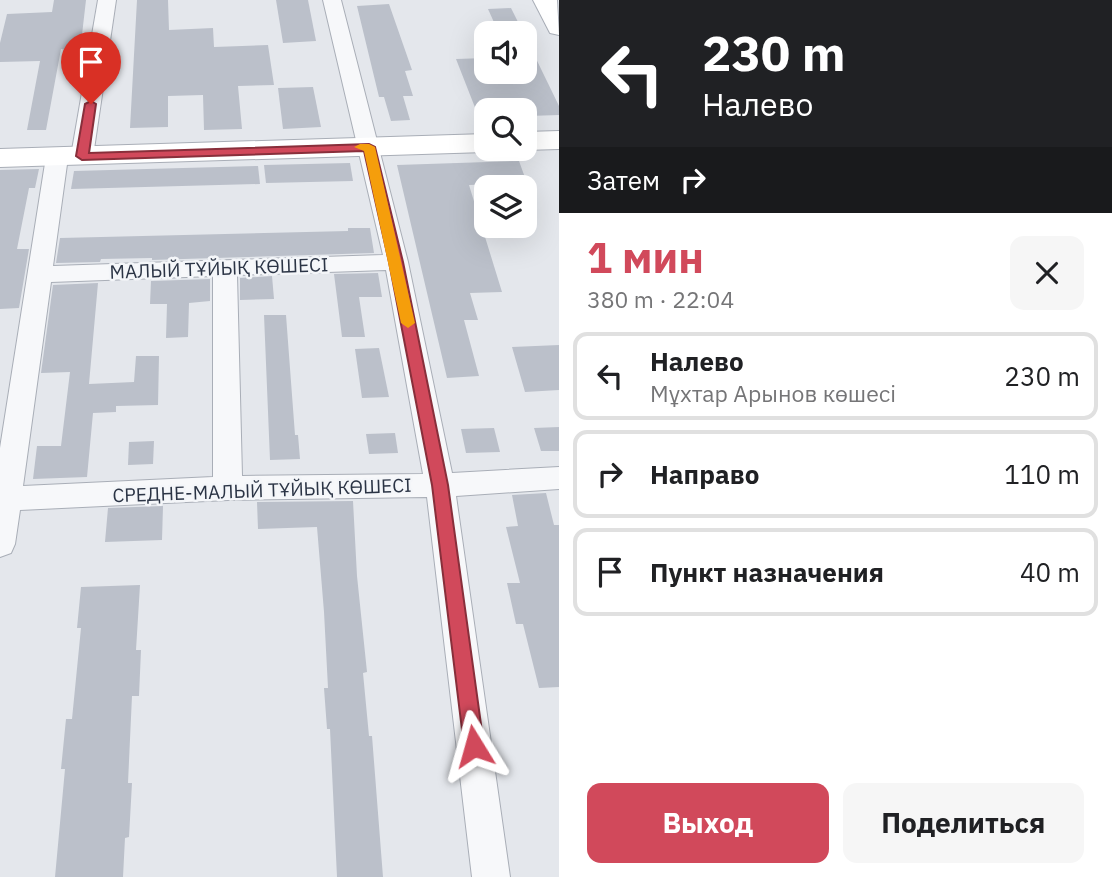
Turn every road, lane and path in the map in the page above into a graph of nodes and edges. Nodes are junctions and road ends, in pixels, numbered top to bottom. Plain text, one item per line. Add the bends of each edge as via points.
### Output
1 (107, 0) edge
2 (332, 0) edge
3 (545, 0) edge
4 (559, 28) edge
5 (559, 140) edge
6 (537, 141) edge
7 (474, 143) edge
8 (369, 147) junction
9 (70, 157) junction
10 (0, 158) edge
11 (396, 262) junction
12 (225, 268) junction
13 (42, 274) junction
14 (559, 478) edge
15 (440, 485) junction
16 (229, 488) junction
17 (8, 499) junction
18 (0, 544) edge
19 (491, 877) edge

1 - 9 street
2 - 8 street
3 - 4 main road
5 - 6 main road
7 - 8 main road
8 - 9 main road
8 - 11 street
9 - 10 main road
9 - 13 street
11 - 12 street, МАЛЫЙ ТҰЙЫҚ КӨШЕСІ
11 - 15 street
12 - 13 street, МАЛЫЙ ТҰЙЫҚ КӨШЕСІ
12 - 16 street
13 - 17 street
14 - 15 street, СРЕДНЕ-МАЛЫЙ ТҰЙЫҚ КӨШЕСІ
15 - 16 street, СРЕДНЕ-МАЛЫЙ ТҰЙЫҚ КӨШЕСІ
15 - 19 street
16 - 17 street, СРЕДНЕ-МАЛЫЙ ТҰЙЫҚ КӨШЕСІ
17 - 18 street

